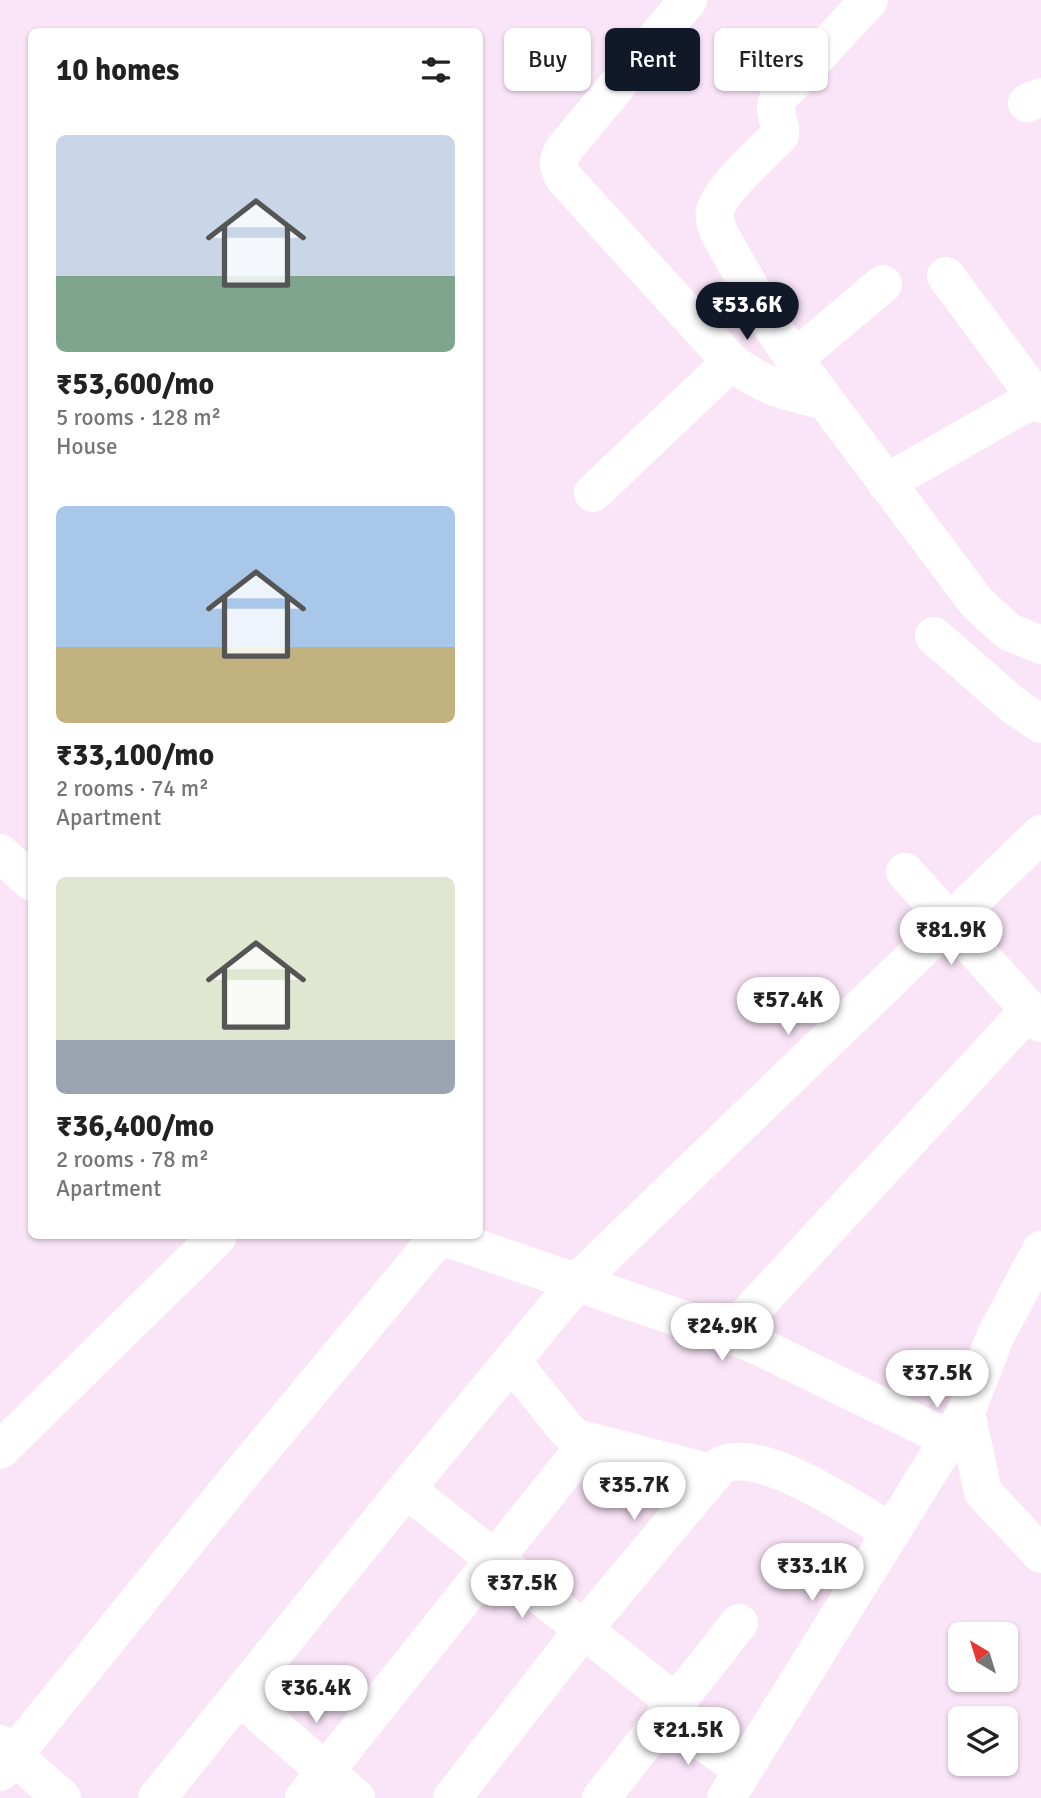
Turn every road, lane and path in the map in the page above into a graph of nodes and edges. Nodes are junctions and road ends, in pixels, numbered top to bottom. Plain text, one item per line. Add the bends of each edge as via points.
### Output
1 (688, 0) edge
2 (869, 0) edge
3 (946, 276) dead end
4 (883, 284) dead end
5 (794, 359) junction
6 (731, 362) junction
7 (823, 400) junction
8 (1038, 401) edge
9 (886, 483) junction
10 (593, 492) dead end
11 (1036, 633) edge
12 (934, 636) dead end
13 (1041, 724) edge
14 (1041, 834) edge
15 (0, 853) edge
16 (905, 872) dead end
17 (28, 878) edge
18 (950, 922) junction
19 (1035, 1017) edge
20 (215, 1239) edge
21 (437, 1239) edge
22 (452, 1239) edge
23 (1041, 1250) edge
24 (577, 1282) junction
25 (730, 1335) junction
26 (512, 1362) junction
27 (958, 1426) junction
28 (587, 1442) junction
29 (0, 1450) edge
30 (713, 1474) junction
31 (406, 1489) junction
32 (891, 1532) junction
33 (1041, 1555) edge
34 (494, 1559) junction
35 (739, 1623) dead end
36 (583, 1630) junction
37 (239, 1696) junction
38 (671, 1709) junction
39 (5, 1757) edge
40 (735, 1784) edge
41 (314, 1785) edge
42 (62, 1798) edge
43 (157, 1798) edge
44 (356, 1798) edge
45 (452, 1798) edge
46 (601, 1798) edge

1 - 6 street via 565,148 558,167
2 - 5 street via 780,96 775,111 780,135 722,196 715,211 719,233
3 - 8 street
4 - 5 street
5 - 7 street
6 - 7 street via 774,389
6 - 10 street
7 - 9 street
8 - 9 street
9 - 11 street via 977,603 1009,632
12 - 13 street
14 - 18 street
15 - 17 street
16 - 18 street
18 - 19 street
18 - 24 street
19 - 25 street
20 - 29 street
21 - 39 street
22 - 24 street
23 - 27 street via 995,1337
24 - 25 street
24 - 26 street
25 - 27 street
26 - 28 street via 566,1429
26 - 31 street
27 - 32 street
27 - 33 street via 983,1492
28 - 30 street
28 - 34 street
30 - 32 street via 738,1460 789,1473
30 - 36 street
31 - 34 street
31 - 37 street
32 - 40 street
34 - 36 street
34 - 41 street
35 - 38 street
36 - 38 street
36 - 45 street
37 - 41 street
37 - 43 street
38 - 40 street
38 - 46 street
39 - 42 street
41 - 44 street

